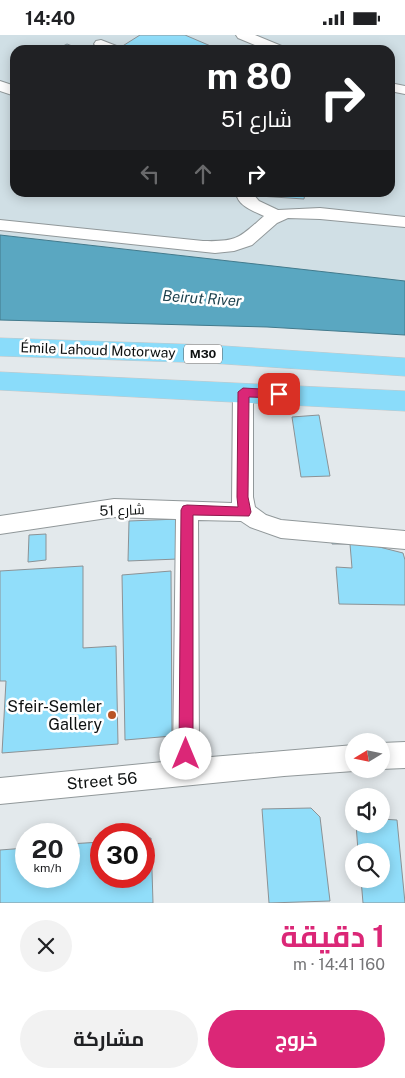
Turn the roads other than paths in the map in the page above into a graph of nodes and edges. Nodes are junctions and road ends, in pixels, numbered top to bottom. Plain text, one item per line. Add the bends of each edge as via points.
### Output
1 (243, 35) edge
2 (267, 45) edge
3 (245, 197) edge
4 (278, 215) junction
5 (405, 222) edge
6 (0, 225) edge
7 (0, 347) edge
8 (405, 367) edge
9 (0, 381) edge
10 (243, 392) junction
11 (405, 401) edge
12 (187, 510) junction
13 (245, 512) junction
14 (0, 525) edge
15 (405, 540) edge
16 (405, 755) edge
17 (390, 756) edge
18 (345, 759) edge
19 (186, 773) junction
20 (0, 791) edge

1 - 2 street
3 - 4 street via 253,205
4 - 5 street via 306,214
4 - 6 street via 251,238 226,247
7 - 8 highway, Émile Lahoud Motorway / M30 via 210,354
9 - 10 highway
10 - 11 highway
10 - 13 street via 242,497
12 - 13 street, شارع 51
12 - 14 street, شارع 51 via 114,508
12 - 19 street
13 - 15 street via 258,521 281,529
16 - 17 street
18 - 19 street, Street 56
19 - 20 street, Street 56

